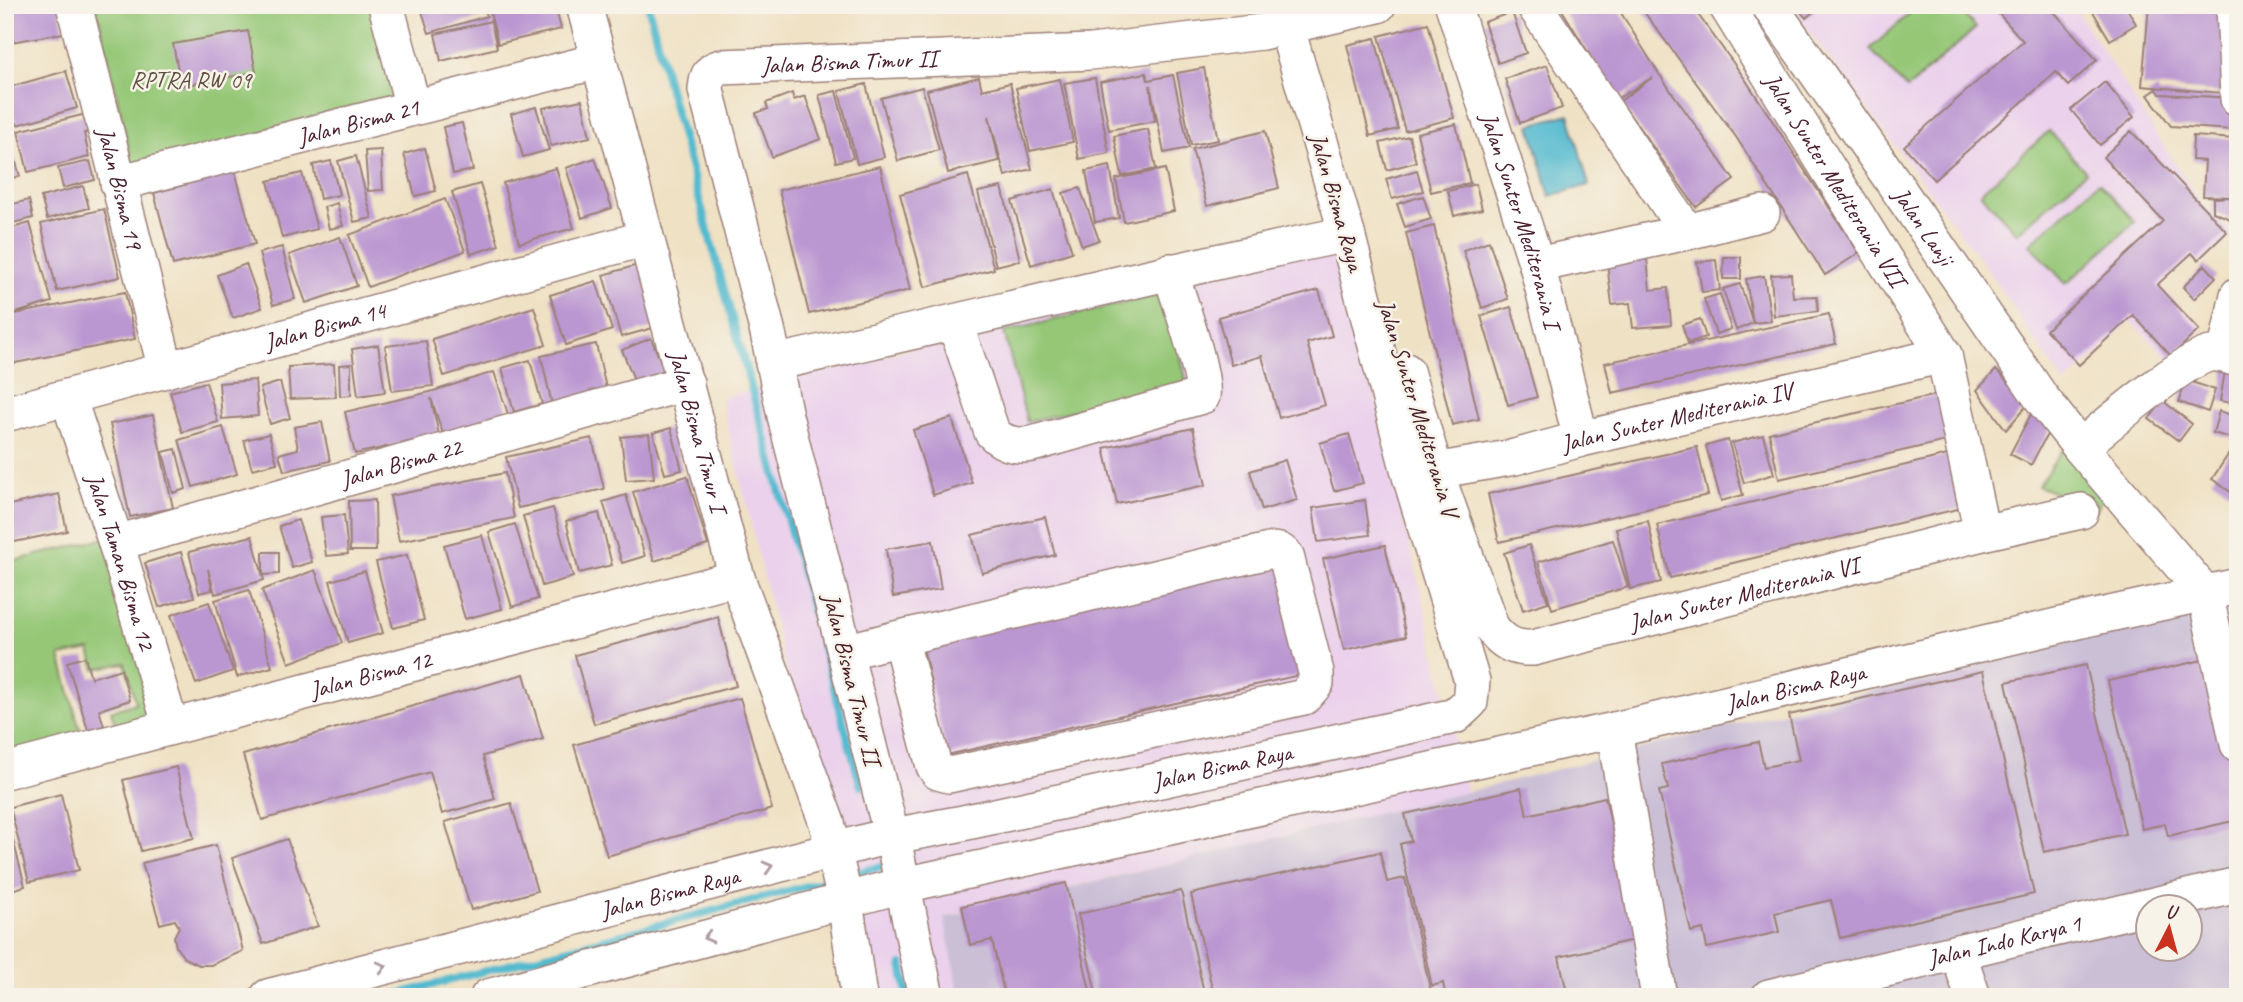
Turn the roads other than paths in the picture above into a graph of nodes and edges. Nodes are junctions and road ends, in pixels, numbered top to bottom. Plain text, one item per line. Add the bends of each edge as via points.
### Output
1 (74, 5) edge
2 (386, 5) edge
3 (584, 5) edge
4 (1378, 5) edge
5 (1453, 5) edge
6 (1534, 5) edge
7 (1726, 5) edge
8 (1769, 5) edge
9 (2235, 14) edge
10 (1293, 15) edge
11 (598, 61) junction
12 (2238, 99) edge
13 (413, 107) junction
14 (118, 183) junction
15 (1762, 213) dead end
16 (1687, 232) junction
17 (1347, 234) junction
18 (646, 238) junction
19 (1537, 265) junction
20 (1170, 271) junction
21 (2238, 295) edge
22 (954, 323) junction
23 (1944, 355) junction
24 (2231, 357) edge
25 (773, 363) junction
26 (166, 370) junction
27 (686, 383) junction
28 (68, 397) junction
29 (5, 414) edge
30 (1581, 439) junction
31 (2080, 447) junction
32 (1422, 473) junction
33 (2081, 511) dead end
34 (1982, 533) junction
35 (116, 543) junction
36 (737, 578) junction
37 (2221, 589) edge
38 (900, 638) junction
39 (1506, 643) joint
40 (845, 652) junction
41 (171, 727) junction
42 (1614, 730) junction
43 (2238, 744) edge
44 (5, 771) edge
45 (949, 775) junction
46 (958, 824) junction
47 (857, 847) junction
48 (2238, 885) edge
49 (899, 887) junction
50 (847, 898) junction
51 (1958, 952) junction
52 (268, 997) edge
53 (488, 997) edge
54 (859, 997) edge
55 (926, 997) edge
56 (1659, 997) edge
57 (1769, 997) edge
58 (1973, 997) edge

1 - 14 street, Jalan Bisma 19
2 - 13 street
3 - 11 street, Jalan Bisma Timur I
4 - 10 street
5 - 19 street, Jalan Sunter Mediterania I
6 - 16 street
7 - 23 street, Jalan Sunter Mediterania VII
8 - 31 street, Jalan Lanji
9 - 12 street
10 - 17 street, Jalan Bisma Raya
10 - 25 street, Jalan Bisma Timur II via 1184,42 1091,52 714,69 707,77 706,90
10 - 32 street, Jalan Sunter Mediterania V via 1322,91
11 - 13 street, Jalan Bisma 21
11 - 18 street, Jalan Bisma Timur I
13 - 14 street, Jalan Bisma 21
14 - 26 street, Jalan Bisma 19
15 - 16 street
16 - 19 street
17 - 20 street
17 - 32 street, Jalan Bisma Raya
18 - 26 street, Jalan Bisma 14
18 - 27 street, Jalan Bisma Timur I
19 - 30 street, Jalan Sunter Mediterania I
20 - 22 street
20 - 22 street via 1204,389 1202,396 1024,446 1005,443 992,432
21 - 24 street
22 - 25 street
23 - 30 street, Jalan Sunter Mediterania IV
23 - 34 street
24 - 31 street via 2211,354 2195,360
25 - 40 street, Jalan Bisma Timur II
26 - 28 street, Jalan Bisma 14
27 - 35 street, Jalan Bisma 22
27 - 36 street, Jalan Bisma Timur I
28 - 29 street, Jalan Bisma 14
28 - 35 street, Jalan Taman Bisma 12
30 - 32 street, Jalan Sunter Mediterania IV via 1515,457
31 - 37 street, Jalan Lanji
32 - 39 street, Jalan Sunter Mediterania V via 1491,627
32 - 46 street, Jalan Bisma Raya via 1472,681 1470,702 1455,716
33 - 34 street, Jalan Sunter Mediterania VI
34 - 39 street, Jalan Sunter Mediterania VI via 1534,648
35 - 41 street, Jalan Taman Bisma 12
36 - 41 street, Jalan Bisma 12
36 - 47 street, Jalan Bisma Timur I via 827,823
37 - 42 street, Jalan Bisma Raya
37 - 43 street
38 - 40 street
38 - 45 street via 934,766
38 - 45 street via 1273,550 1286,556 1316,672 1316,682 1304,697
40 - 47 street, Jalan Bisma Timur II
41 - 44 street, Jalan Bisma 12
42 - 49 street, Jalan Bisma Raya
42 - 56 street
45 - 46 street
46 - 47 street, Jalan Bisma Raya
47 - 49 street, Jalan Bisma Timur II
47 - 50 street
52 -> 47 street, Jalan Bisma Raya
48 - 51 street, Jalan Indo Karya 1
49 - 50 street, Jalan Bisma Raya
49 - 55 street, Jalan Bisma Timur II
50 -> 53 street, Jalan Bisma Raya
50 - 54 street
51 - 57 street, Jalan Indo Karya 1
51 - 58 street

